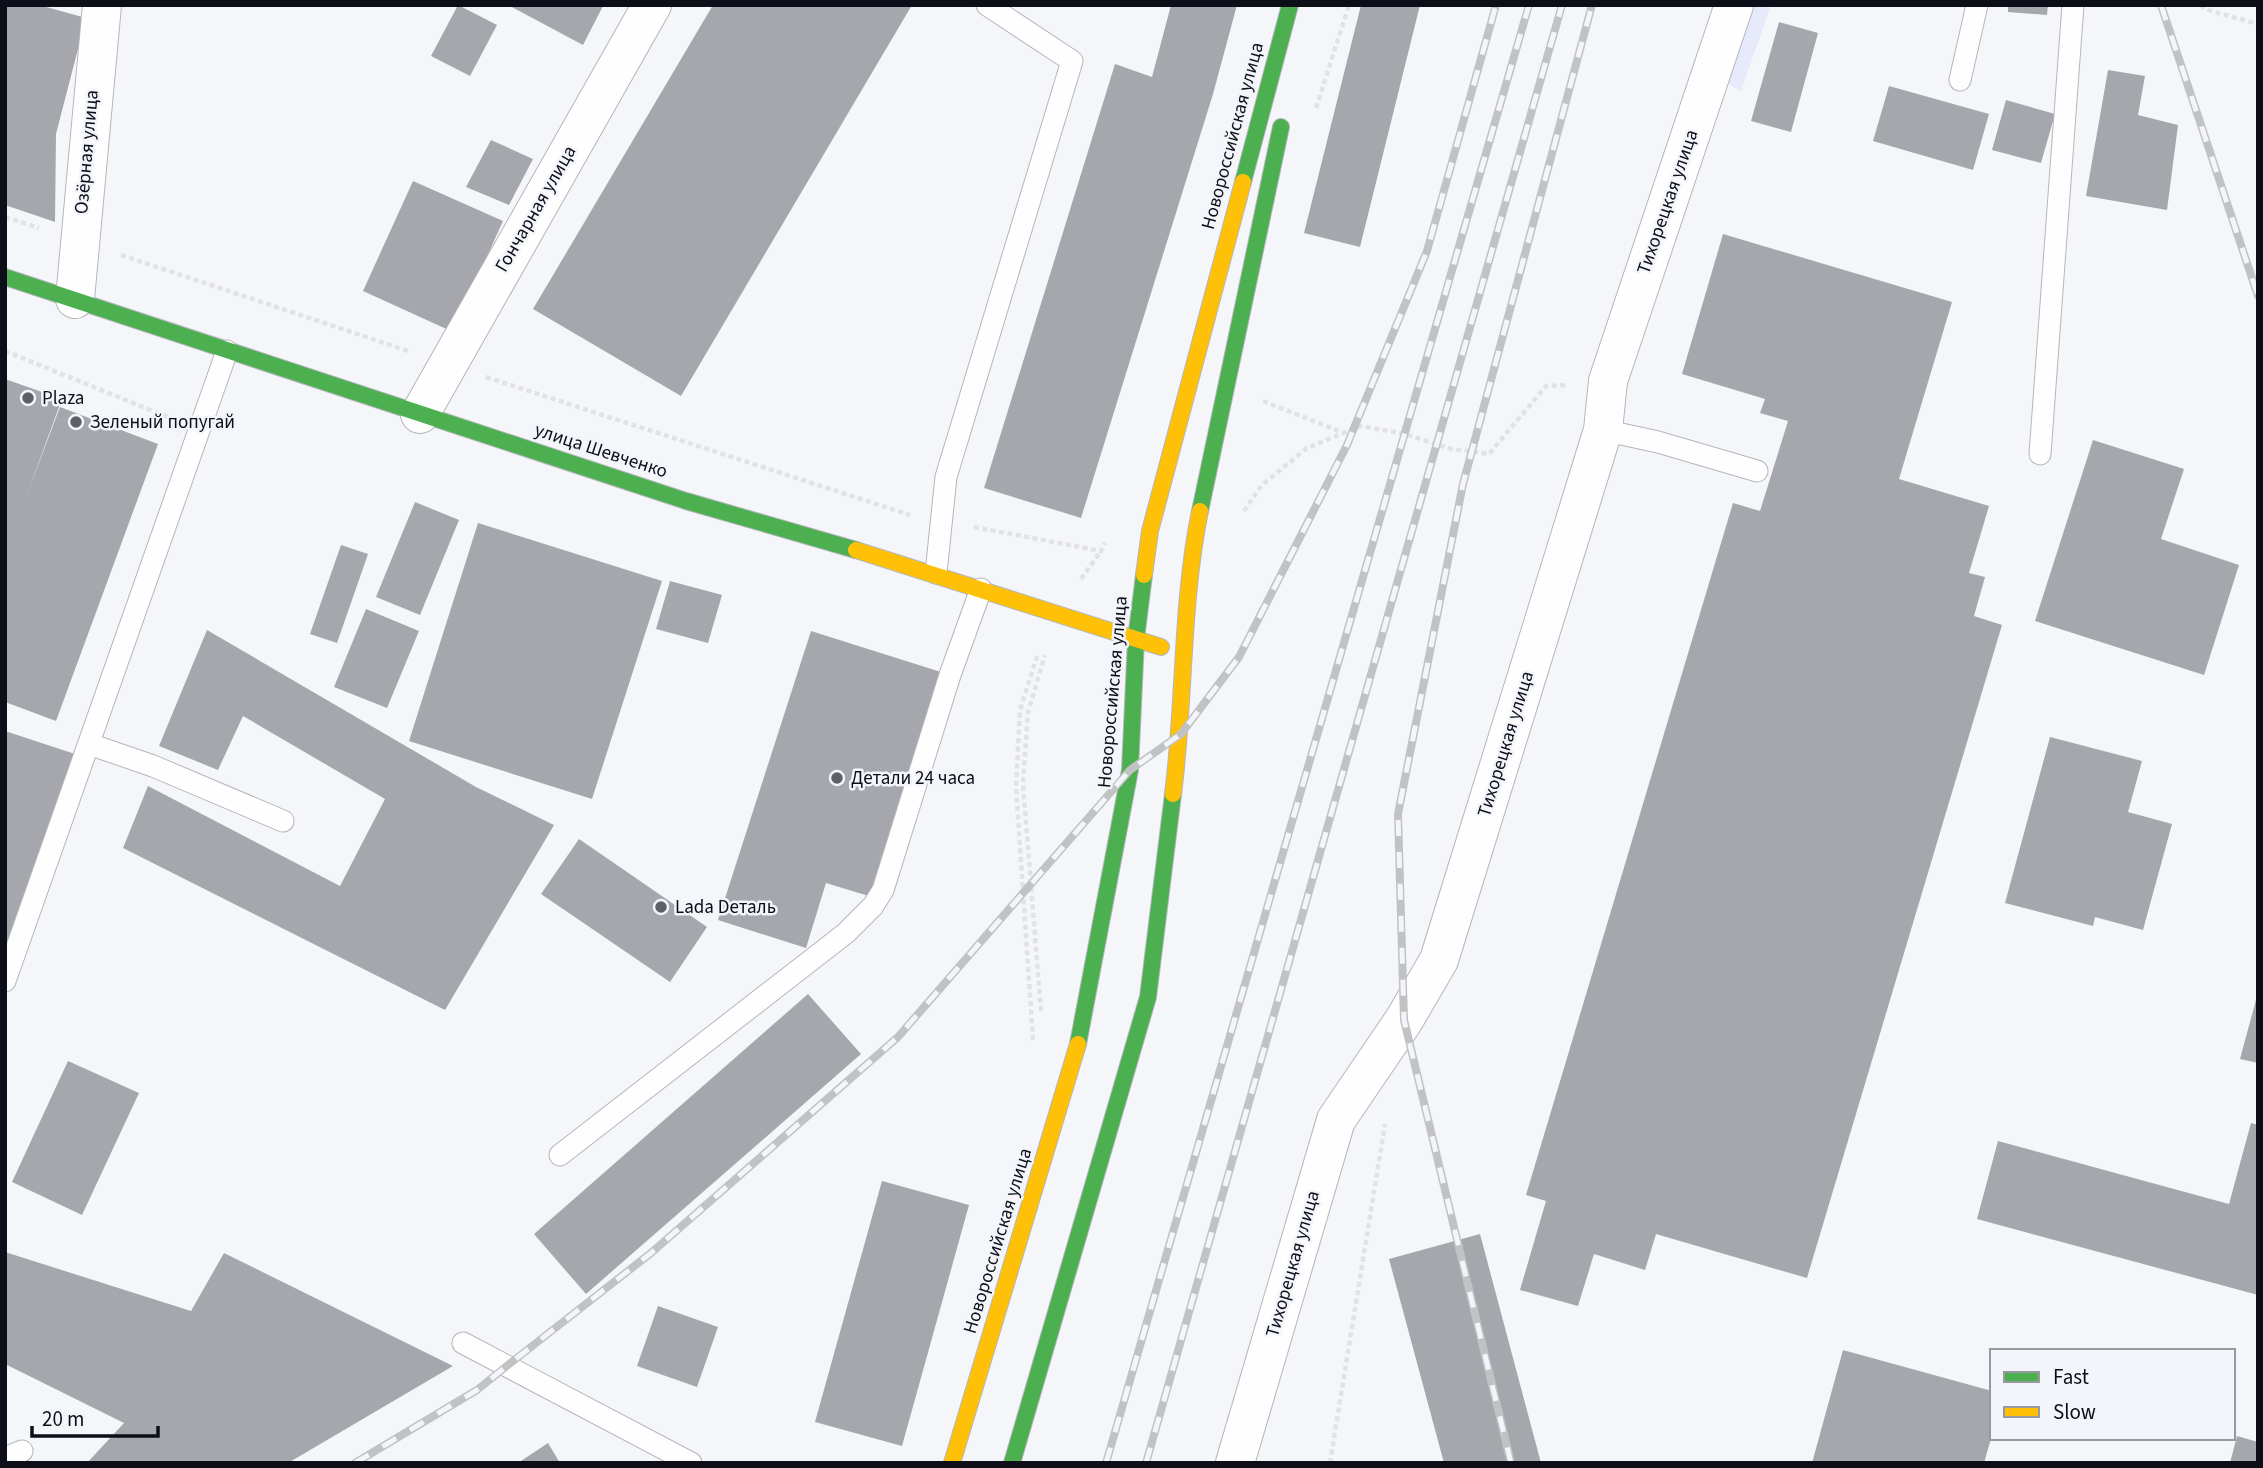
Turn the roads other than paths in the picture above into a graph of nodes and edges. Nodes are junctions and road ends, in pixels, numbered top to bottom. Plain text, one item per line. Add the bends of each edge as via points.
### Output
1 (102, 5) edge
2 (652, 5) edge
3 (987, 5) edge
4 (1290, 5) edge
5 (1734, 5) edge
6 (1977, 5) edge
7 (2073, 5) edge
8 (1961, 80) dead end
9 (1286, 105) dead end
10 (5, 277) edge
11 (75, 299) junction
12 (227, 351) junction
13 (420, 414) junction
14 (1603, 430) junction
15 (2040, 454) dead end
16 (1757, 471) dead end
17 (936, 573) junction
18 (981, 589) junction
19 (1136, 639) junction
20 (1186, 656) junction
21 (89, 744) junction
22 (283, 821) dead end
23 (5, 981) edge
24 (560, 1155) dead end
25 (463, 1343) dead end
26 (691, 1463) edge
27 (952, 1463) edge
28 (1012, 1463) edge
29 (1236, 1463) edge

1 - 11 street, Озёрная улица
2 - 13 street, Гончарная улица
3 - 17 lane via 1072,61 946,477
4 - 19 main road, Новороссийская улица via 1150,531
5 - 14 street, Тихорецкая улица via 1608,381
6 - 8 lane
7 - 15 lane
9 - 20 main road via 1194,547
10 - 11 main road, улица Шевченко
11 - 12 main road, улица Шевченко
12 - 13 main road, улица Шевченко
12 - 21 lane
13 - 17 main road, улица Шевченко via 686,501
14 - 16 lane
14 - 29 street, Тихорецкая улица via 1439,960 1336,1120
17 - 18 main road, улица Шевченко
18 - 19 main road, улица Шевченко
18 - 24 lane via 883,890 873,906 846,933
19 - 20 main road, улица Шевченко
19 - 27 main road, Новороссийская улица via 1130,770 1081,1031
20 - 28 main road via 1148,996
21 - 22 lane
21 - 23 lane
25 - 26 lane

